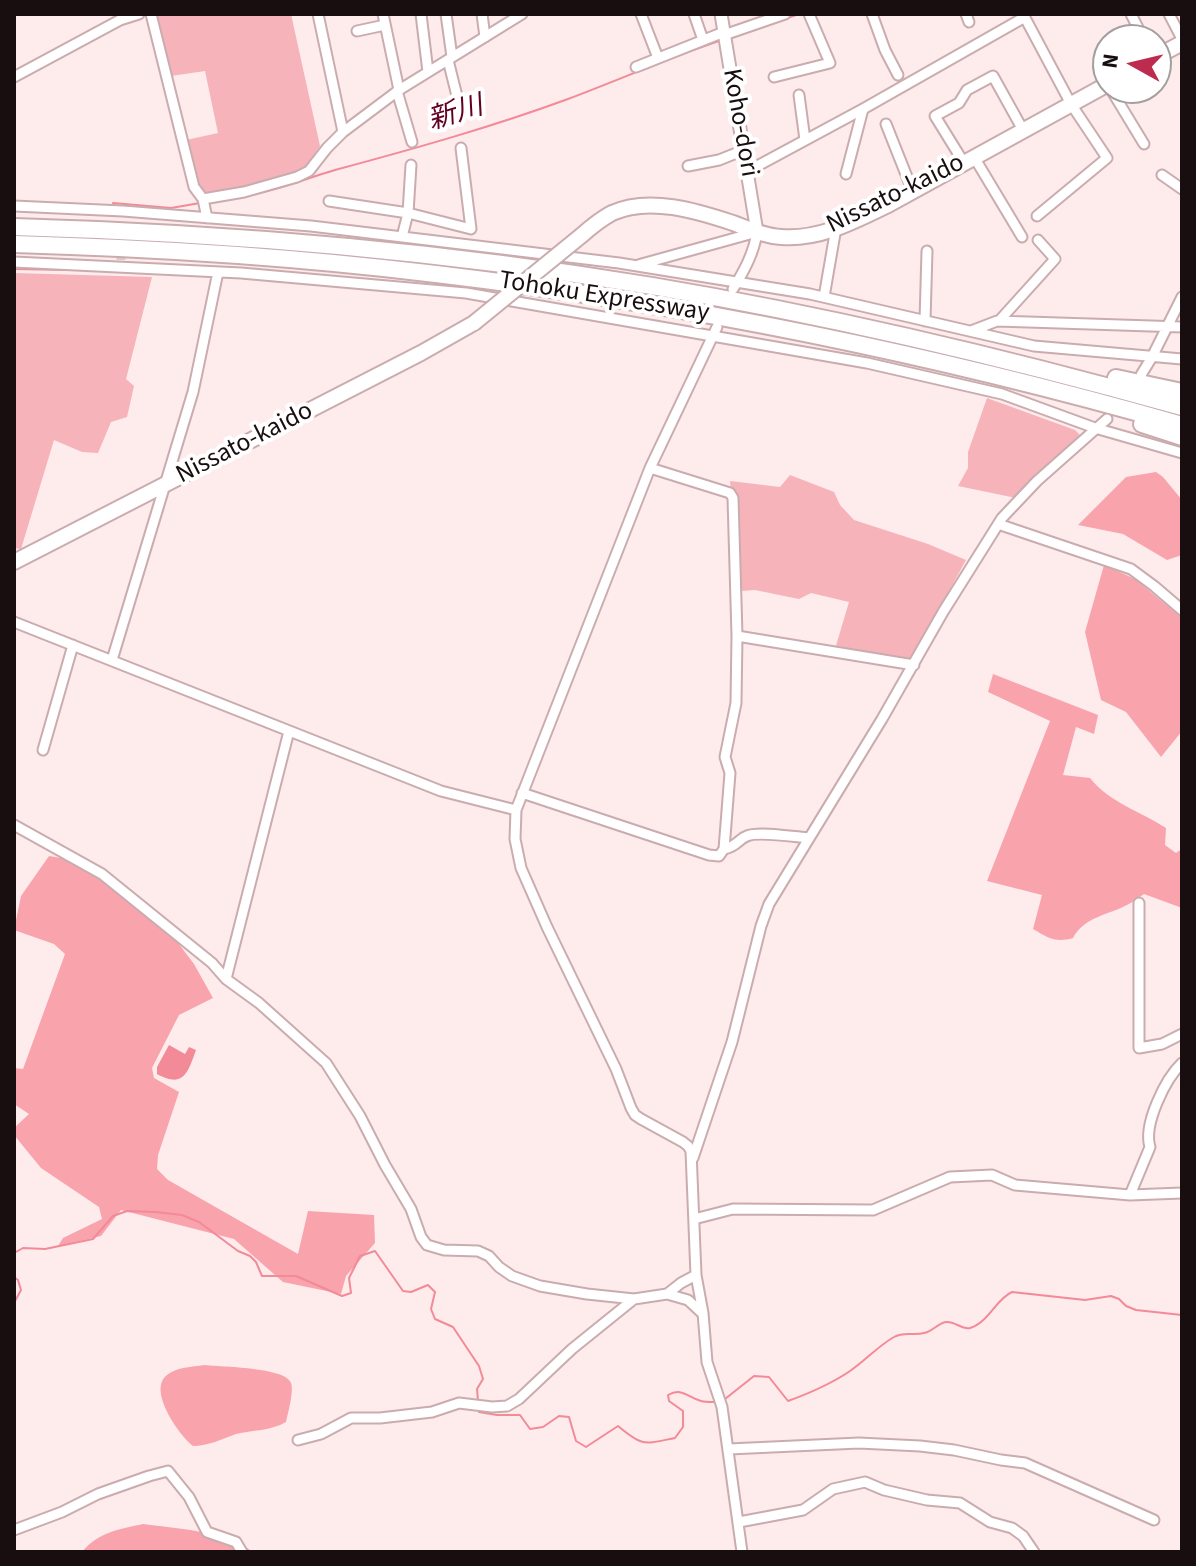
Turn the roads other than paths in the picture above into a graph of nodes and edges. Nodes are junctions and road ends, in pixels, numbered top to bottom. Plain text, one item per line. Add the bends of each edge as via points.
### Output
1 (139, 14) edge
2 (151, 14) edge
3 (318, 14) edge
4 (383, 14) edge
5 (421, 14) edge
6 (446, 14) edge
7 (482, 14) edge
8 (522, 14) edge
9 (641, 14) edge
10 (694, 14) edge
11 (721, 14) edge
12 (785, 14) edge
13 (809, 14) edge
14 (872, 14) edge
15 (1169, 14) edge
16 (1024, 15) edge
17 (509, 18) edge
18 (385, 25) junction
19 (357, 31) dead end
20 (724, 34) junction
21 (485, 37) junction
22 (703, 40) junction
23 (1182, 41) edge
24 (658, 58) junction
25 (450, 59) junction
26 (636, 67) dead end
27 (428, 72) junction
28 (898, 75) dead end
29 (14, 77) edge
30 (774, 77) dead end
31 (398, 91) junction
32 (1092, 93) edge
33 (799, 95) dead end
34 (1071, 104) junction
35 (1120, 104) edge
36 (863, 109) junction
37 (461, 112) dead end
38 (886, 124) dead end
39 (1023, 130) junction
40 (343, 132) junction
41 (805, 140) junction
42 (412, 142) dead end
43 (1144, 144) dead end
44 (461, 148) dead end
45 (744, 150) junction
46 (969, 160) junction
47 (411, 165) dead end
48 (688, 166) dead end
49 (748, 171) junction
50 (846, 174) dead end
51 (1162, 175) dead end
52 (1182, 189) edge
53 (913, 192) junction
54 (329, 201) dead end
55 (14, 206) edge
56 (205, 208) junction
57 (408, 213) junction
58 (1037, 216) dead end
59 (14, 227) edge
60 (836, 228) junction
61 (757, 232) junction
62 (402, 237) junction
63 (1022, 237) dead end
64 (1038, 240) dead end
65 (14, 244) edge
66 (927, 251) dead end
67 (14, 262) edge
68 (634, 266) junction
69 (218, 272) junction
70 (735, 285) junction
71 (824, 297) junction
72 (1182, 297) edge
73 (925, 321) junction
74 (999, 321) junction
75 (1169, 325) junction
76 (1182, 327) edge
77 (970, 331) junction
78 (715, 332) junction
79 (988, 355) junction
80 (1152, 357) junction
81 (1182, 359) edge
82 (1141, 375) dead end
83 (1063, 392) junction
84 (1182, 392) edge
85 (1182, 407) edge
86 (1107, 419) dead end
87 (1182, 425) edge
88 (1095, 428) junction
89 (1182, 437) edge
90 (1182, 453) edge
91 (650, 468) junction
92 (165, 485) junction
93 (998, 524) junction
94 (14, 562) edge
95 (1182, 610) edge
96 (14, 622) edge
97 (737, 636) junction
98 (73, 645) junction
99 (112, 660) junction
100 (914, 665) junction
101 (289, 731) junction
102 (43, 750) dead end
103 (522, 793) junction
104 (516, 810) junction
105 (14, 825) edge
106 (809, 838) junction
107 (724, 849) junction
108 (1139, 903) dead end
109 (226, 979) junction
110 (1182, 1034) edge
111 (1182, 1063) edge
112 (692, 1162) junction
113 (1182, 1193) edge
114 (1130, 1195) junction
115 (694, 1219) junction
116 (696, 1275) junction
117 (667, 1294) junction
118 (634, 1299) junction
119 (703, 1313) junction
120 (298, 1440) dead end
121 (729, 1449) junction
122 (1154, 1520) dead end
123 (739, 1522) junction
124 (14, 1530) edge
125 (242, 1552) edge
126 (742, 1552) edge
127 (1034, 1552) edge

1 - 29 street
2 - 56 street via 190,176
3 - 40 street
4 - 18 street
5 - 27 street
6 - 25 street
7 - 21 street
8 - 17 street
9 - 24 street
10 - 22 street
11 - 20 street, Koho-dori
12 - 20 street
13 - 30 street via 830,63
14 - 28 street
15 - 23 street
16 - 34 street
16 - 36 street
17 - 21 street
18 - 19 street
18 - 31 street
20 - 22 street
20 - 45 street, Koho-dori
21 - 25 street
22 - 24 street
24 - 26 street
25 - 27 street
25 - 37 street
27 - 31 street
31 - 40 street
31 - 42 street
32 - 34 main road, Nissato-kaido
33 - 41 street
34 - 39 main road, Nissato-kaido
34 - 58 street via 1107,158
35 - 43 street
36 - 41 street
36 - 50 street
38 - 53 street
39 - 46 main road, Nissato-kaido
39 - 46 street via 993,76 967,90 959,103 935,116
40 - 56 street via 309,171
41 - 49 street
44 - 57 street via 471,229
45 - 48 street
45 - 49 street, Koho-dori
46 - 53 main road, Nissato-kaido
46 - 63 street
47 - 57 street
49 - 61 street, Koho-dori
51 - 52 street
53 - 60 main road, Nissato-kaido
54 - 57 street
55 - 56 street via 122,216
56 - 62 street
57 - 62 street
59 - 79 highway, Tohoku Expressway via 266,240 555,271 749,303
60 - 61 main road, Nissato-kaido via 796,237
60 - 71 street
61 - 68 street
61 - 70 street
61 - 92 main road, Nissato-kaido, bridge via 686,209 644,206 612,213 474,323
62 - 68 street
64 - 74 street via 1055,259
65 - 83 highway, Tohoku Expressway via 266,257 551,289 814,334
66 - 73 street
67 - 69 street via 120,263
68 - 70 street
69 - 78 street via 466,293
69 - 92 street via 193,392
70 - 71 street
71 - 73 street
72 - 75 street
73 - 77 street
74 - 75 street
74 - 77 street
75 - 76 street
75 - 80 street
77 - 80 street via 1034,346
78 - 88 street via 1002,394
78 - 91 street
79 - 84 highway
79 - 85 highway, Tohoku Expressway
80 - 81 street
80 - 82 street
83 - 87 highway, Tohoku Expressway
83 - 89 highway
86 - 88 street
88 - 90 street
88 - 93 street
91 - 97 street via 733,498
91 - 103 street
92 - 94 main road, Nissato-kaido
92 - 99 street
93 - 95 street via 1131,569
93 - 100 street
96 - 98 street
97 - 100 street
97 - 107 street via 736,703 725,757 730,773
98 - 99 street
98 - 102 street
99 - 101 street
100 - 106 street
101 - 104 street via 441,791
101 - 109 street
103 - 104 street
103 - 107 street via 709,855 719,856
104 - 112 street via 521,868 631,1108 688,1146
105 - 109 street via 102,874
106 - 107 street via 747,836
106 - 112 street via 761,926 732,1042
108 - 110 street via 1139,1048
109 - 118 street via 326,1063 360,1116 427,1245 478,1251 512,1276 540,1286
111 - 114 street via 1161,1093 1147,1138 1150,1147
112 - 115 street
113 - 114 street
114 - 115 street via 1015,1185 992,1175 950,1177 873,1210 733,1209
115 - 116 street
116 - 117 street
116 - 119 street
117 - 118 street
117 - 119 street via 688,1300
118 - 120 street via 507,1406 459,1403 432,1412 351,1418
119 - 121 street via 707,1362
121 - 122 street via 859,1443 954,1450 1025,1463
121 - 123 street
123 - 126 street
123 - 127 street via 803,1510 833,1489 865,1482 927,1500 960,1503 990,1522 1012,1528
124 - 125 street via 168,1471 207,1532 236,1542

